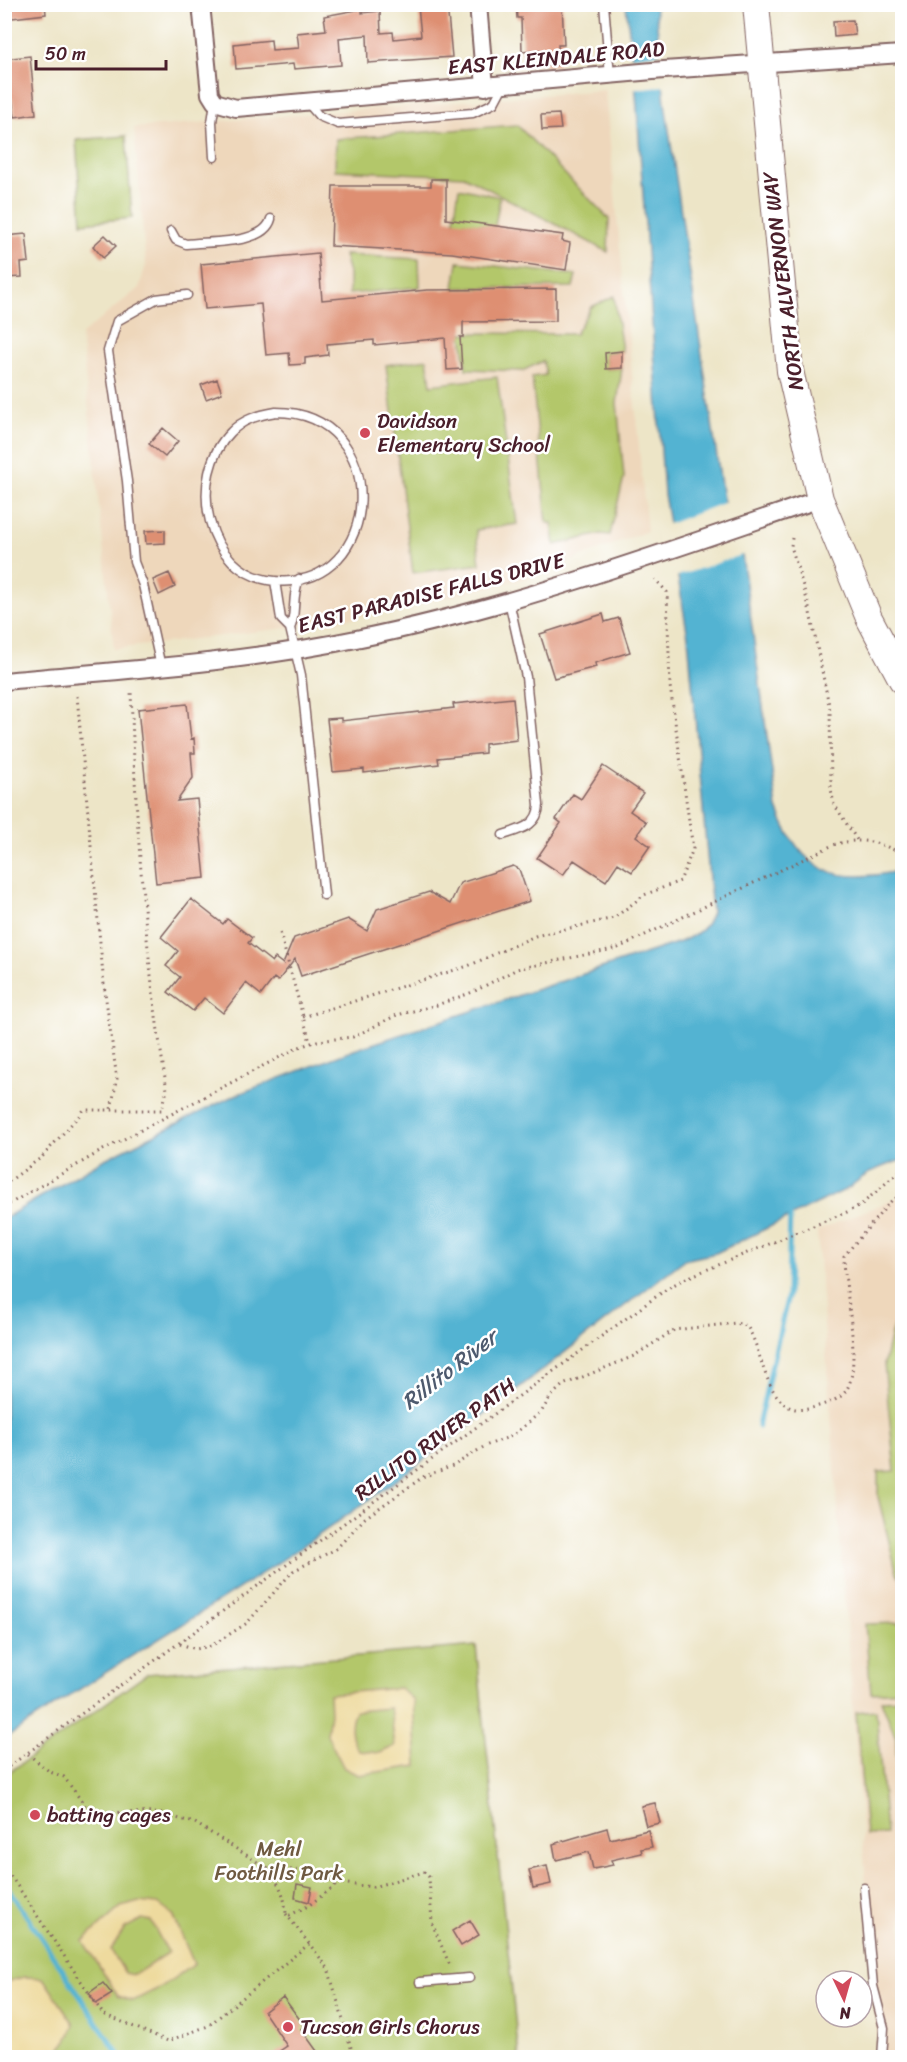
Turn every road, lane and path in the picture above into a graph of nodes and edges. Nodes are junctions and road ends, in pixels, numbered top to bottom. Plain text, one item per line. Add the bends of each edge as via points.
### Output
1 (201, 4) edge
2 (478, 4) edge
3 (604, 4) edge
4 (756, 4) edge
5 (903, 54) edge
6 (760, 65) junction
7 (610, 75) junction
8 (503, 86) junction
9 (485, 87) junction
10 (215, 102) junction
11 (307, 102) junction
12 (214, 157) dead end
13 (271, 219) dead end
14 (171, 231) dead end
15 (188, 295) dead end
16 (820, 499) junction
17 (792, 538) dead end
18 (299, 579) junction
19 (655, 579) dead end
20 (275, 581) junction
21 (509, 601) junction
22 (290, 628) junction
23 (296, 650) junction
24 (161, 666) junction
25 (903, 680) edge
26 (4, 681) edge
27 (131, 692) dead end
28 (77, 696) dead end
29 (503, 834) dead end
30 (857, 840) junction
31 (903, 854) edge
32 (324, 895) dead end
33 (280, 933) dead end
34 (303, 1017) junction
35 (310, 1042) junction
36 (111, 1108) junction
37 (903, 1169) edge
38 (4, 1185) edge
39 (903, 1195) edge
40 (4, 1207) edge
41 (179, 1643) junction
42 (28, 1754) junction
43 (4, 1770) edge
44 (4, 1866) edge
45 (267, 1868) junction
46 (339, 1883) junction
47 (864, 1888) dead end
48 (286, 1914) junction
49 (309, 1944) junction
50 (469, 1978) dead end
51 (452, 1979) junction
52 (420, 1982) dead end
53 (354, 2058) edge
54 (882, 2058) edge

1 - 10 street via 207,83
2 - 9 street
3 - 7 lane
4 - 6 main road, NORTH ALVERNON WAY
5 - 6 street, EAST KLEINDALE ROAD
6 - 7 street, EAST KLEINDALE ROAD
6 - 16 main road, NORTH ALVERNON WAY via 790,371
7 - 8 street, EAST KLEINDALE ROAD
8 - 9 street, EAST KLEINDALE ROAD
8 - 11 lane via 494,103 473,113 338,124 319,116
9 - 11 street, EAST KLEINDALE ROAD
10 - 11 street, EAST KLEINDALE ROAD via 236,108
10 - 12 lane
13 - 14 lane via 265,231 252,237 186,243 176,240
15 - 24 lane via 156,300 117,321 108,351 134,562
16 - 21 street, EAST PARADISE FALLS DRIVE
16 - 25 main road, NORTH ALVERNON WAY via 869,618
17 - 30 path via 830,710 834,804
18 - 20 lane
18 - 20 lane via 326,568 349,547 359,522 357,479 345,443 329,426 305,414 276,411 245,421 223,440 210,466 207,493 214,536 228,558 250,574
18 - 22 lane
19 - 34 path via 667,592 670,686 693,849 680,881 644,895 614,918 535,936 468,966
20 - 22 lane via 281,619
21 - 23 street, EAST PARADISE FALLS DRIVE via 359,639
21 - 29 lane via 526,677 539,805 529,826
22 - 23 lane
23 - 24 street, EAST PARADISE FALLS DRIVE
23 - 32 lane
24 - 26 street, EAST PARADISE FALLS DRIVE
27 - 36 path via 143,898 167,1090 162,1110
28 - 36 path via 104,985 117,1079
30 - 31 path via 878,842
30 - 35 path via 833,845 618,948 517,969 473,993 397,1015 353,1037
33 - 34 path
34 - 35 path
35 - 40 path via 103,1150
36 - 38 path via 84,1110 42,1157
37 - 41 path, RILLITO RIVER PATH via 848,1212 684,1279 635,1311
39 - 41 path via 892,1200 844,1256 853,1349 848,1388 843,1395 822,1406 799,1410 784,1404 775,1393 747,1326 727,1323 674,1330 634,1356 563,1385 542,1411 512,1436 423,1477 365,1518 336,1549 293,1571 247,1623 218,1642 196,1648
41 - 42 path, RILLITO RIVER PATH
42 - 43 path, RILLITO RIVER PATH
42 - 45 path via 50,1772 64,1777 86,1807 97,1812 159,1813 195,1823
44 - 49 path via 103,2014 168,2041 208,2026
45 - 46 path via 305,1871
45 - 48 path via 284,1893
46 - 48 path via 298,1913
46 - 51 path via 373,1887 411,1874 424,1872 429,1876 432,1923 450,1962
47 - 54 lane via 873,1986 884,2028
48 - 49 path
49 - 53 path via 328,1968
50 - 51 lane
51 - 52 lane

